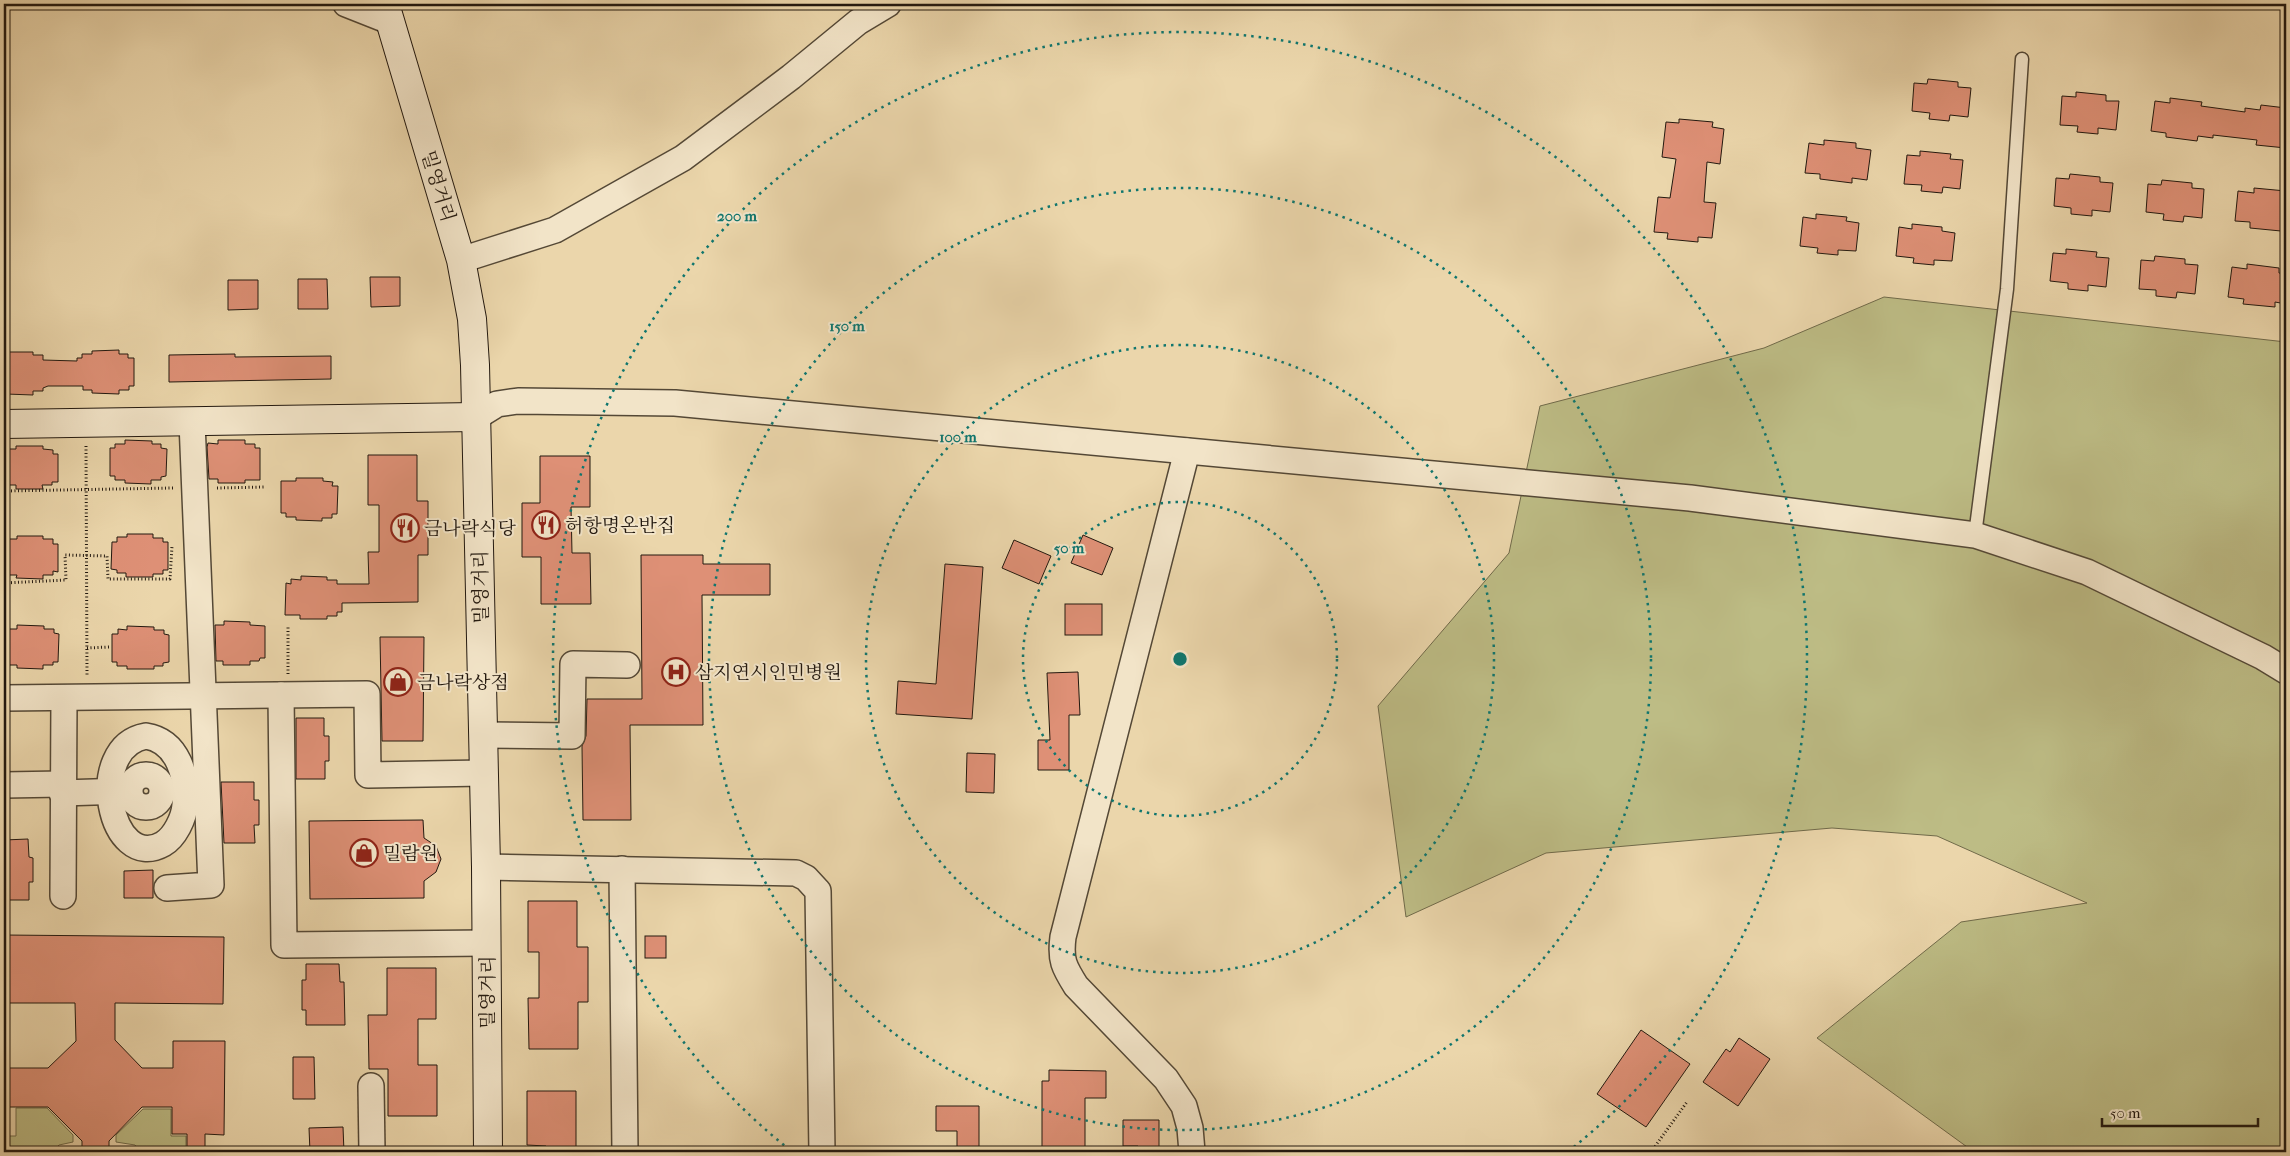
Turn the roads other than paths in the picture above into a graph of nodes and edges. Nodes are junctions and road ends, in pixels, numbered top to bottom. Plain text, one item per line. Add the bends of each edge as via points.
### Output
1 (346, 4) edge
2 (888, 4) edge
3 (387, 12) edge
4 (2022, 59) dead end
5 (461, 260) junction
6 (476, 417) junction
7 (192, 422) junction
8 (4, 424) edge
9 (1187, 451) junction
10 (1975, 535) junction
11 (627, 665) dead end
12 (2286, 671) edge
13 (204, 695) junction
14 (284, 695) junction
15 (4, 698) edge
16 (76, 698) junction
17 (483, 735) junction
18 (484, 773) junction
19 (4, 785) edge
20 (62, 788) junction
21 (185, 790) junction
22 (120, 791) junction
23 (486, 867) junction
24 (622, 869) junction
25 (167, 888) dead end
26 (62, 896) dead end
27 (487, 943) junction
28 (372, 1086) dead end
29 (372, 1152) edge
30 (488, 1152) edge
31 (625, 1152) edge
32 (822, 1152) edge
33 (1192, 1152) edge

1 - 3 street
2 - 5 street via 858,22 791,78 683,158 555,230
3 - 5 main road, 밀영거리
4 - 10 lane via 2007,289
5 - 6 main road, 밀영거리 via 472,319
6 - 7 main road
6 - 9 street via 497,404 518,401 675,403
6 - 17 main road, 밀영거리
7 - 8 main road
7 - 13 street
9 - 10 street via 1690,498
9 - 33 street via 1062,937 1061,956 1076,986 1166,1079 1184,1106
10 - 12 street via 2087,572
11 - 17 street via 573,664 572,736
13 - 14 street
13 - 16 street
13 - 21 street
14 - 18 street via 367,694 368,774
14 - 27 street via 284,945
15 - 16 street
16 - 20 street
17 - 18 main road, 밀영거리
18 - 23 main road, 밀영거리
19 - 20 street
20 - 22 street
20 - 26 street
21 - 22 street via 150,808 143,808
21 - 22 street via 183,774 172,750 165,742 146,736 136,738 121,752 112,776
21 - 22 street via 185,809 174,834 167,842 149,849 138,847 123,835 112,810
21 - 25 street via 211,885
23 - 24 street
23 - 27 main road, 밀영거리
24 - 31 street
24 - 32 street via 796,873 814,885 818,891
27 - 30 main road, 밀영거리
28 - 29 street

